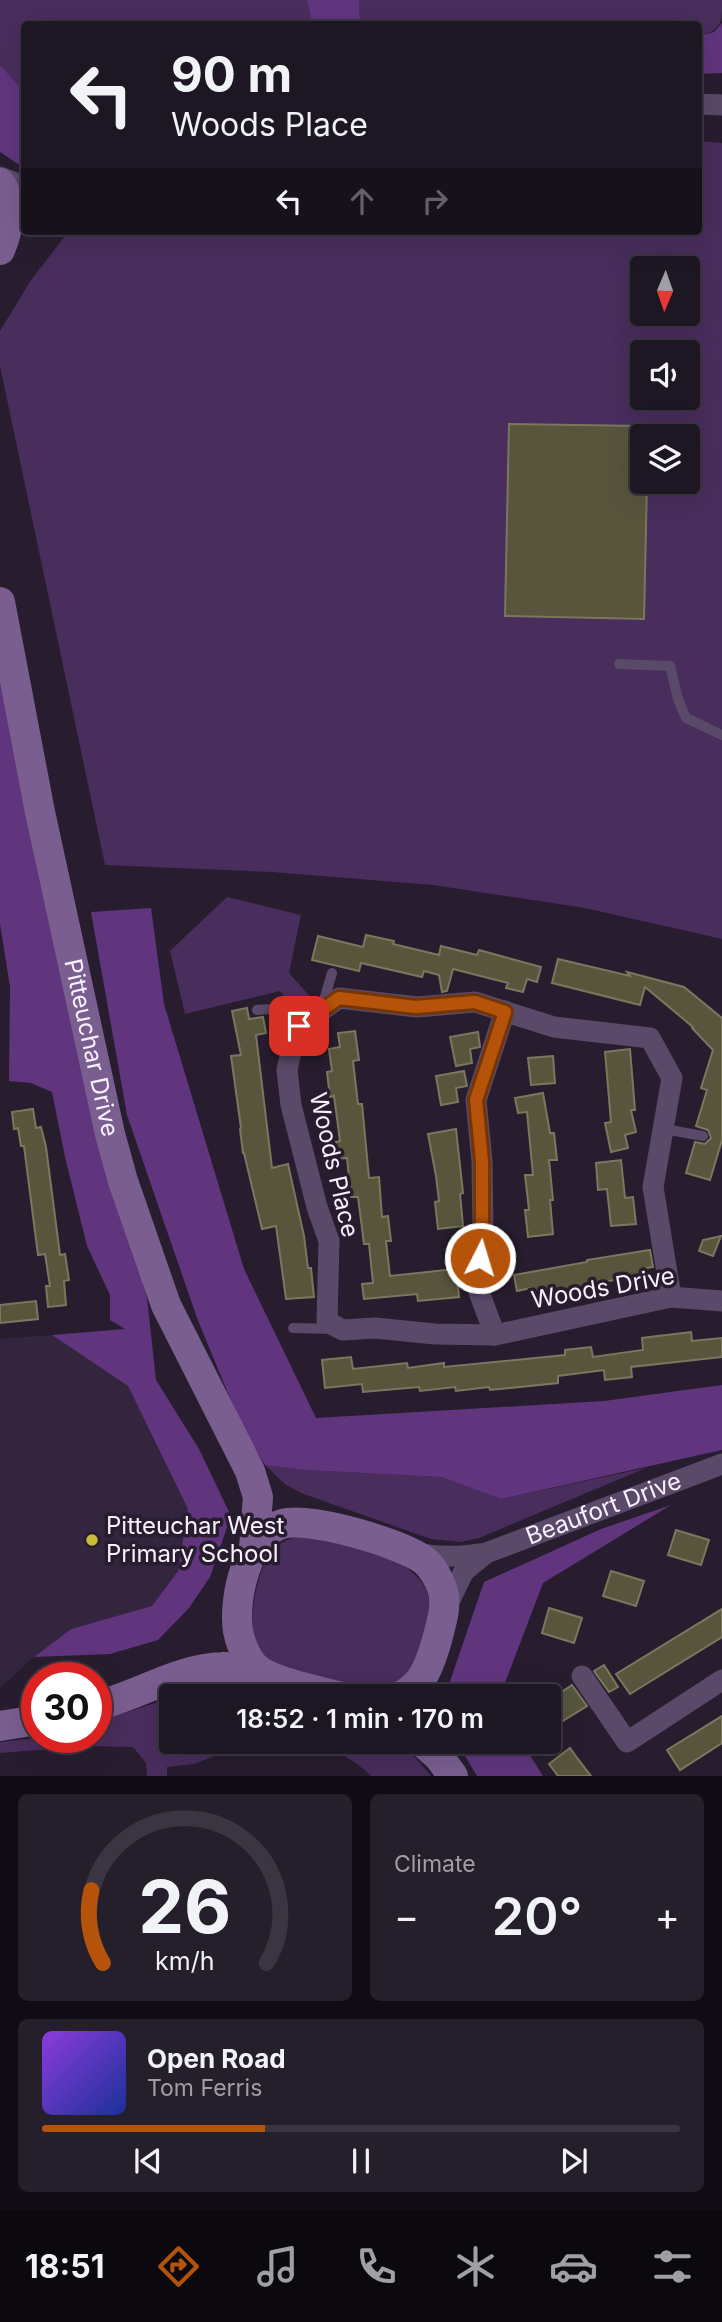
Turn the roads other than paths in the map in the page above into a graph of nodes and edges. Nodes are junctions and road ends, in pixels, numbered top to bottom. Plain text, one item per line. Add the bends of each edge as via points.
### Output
1 (702, 104) edge
2 (722, 104) edge
3 (0, 177) edge
4 (0, 183) edge
5 (21, 185) edge
6 (21, 221) edge
7 (2, 245) edge
8 (0, 603) edge
9 (619, 664) dead end
10 (722, 734) edge
11 (332, 973) dead end
12 (257, 1010) dead end
13 (322, 1010) junction
14 (505, 1012) junction
15 (299, 1026) junction
16 (664, 1129) junction
17 (703, 1136) dead end
18 (671, 1297) junction
19 (722, 1301) edge
20 (335, 1326) junction
21 (292, 1328) dead end
22 (495, 1335) junction
23 (250, 1471) junction
24 (720, 1471) edge
25 (319, 1524) junction
26 (254, 1548) junction
27 (404, 1551) junction
28 (486, 1553) junction
29 (238, 1614) junction
30 (443, 1616) junction
31 (197, 1670) junction
32 (582, 1676) dead end
33 (272, 1677) junction
34 (722, 1680) edge
35 (425, 1682) edge
36 (296, 1684) edge
37 (112, 1702) edge
38 (21, 1723) edge
39 (0, 1726) edge

1 - 2 street
3 - 5 street
4 - 7 street via 8,208
6 - 7 street
8 - 23 street, Pitteuchar Drive via 54,877 123,1181 166,1305
9 - 10 lane via 670,666 686,718
11 - 13 lane
12 - 15 lane via 274,1008
13 - 14 street via 339,998 416,1007 475,1002
13 - 15 street
14 - 16 street via 554,1027 650,1038 672,1078
14 - 22 street via 476,1100 482,1161 482,1233 476,1284
15 - 20 street, Woods Place via 287,1070 317,1207 329,1241
16 - 17 lane
16 - 18 street via 653,1187
18 - 19 street, Woods Drive
18 - 22 street, Woods Drive
20 - 21 lane
20 - 22 street, Woods Drive
23 - 25 street, Pitteuchar Drive via 270,1492
23 - 26 street, Pitteuchar Drive via 258,1497
24 - 28 street, Beaufort Drive
25 - 26 street via 282,1524
25 - 27 street
26 - 29 street, Pitteuchar Drive via 244,1573
27 - 28 street, Beaufort Drive via 436,1557
27 - 30 street via 425,1561 437,1575 443,1590
28 - 30 street, Beaufort Drive via 464,1571
29 - 31 street via 218,1651
29 - 33 street via 244,1650 254,1667
30 - 35 street
31 - 33 street via 237,1668
31 - 37 street
32 - 34 street via 627,1742
33 - 36 street
38 - 39 street

